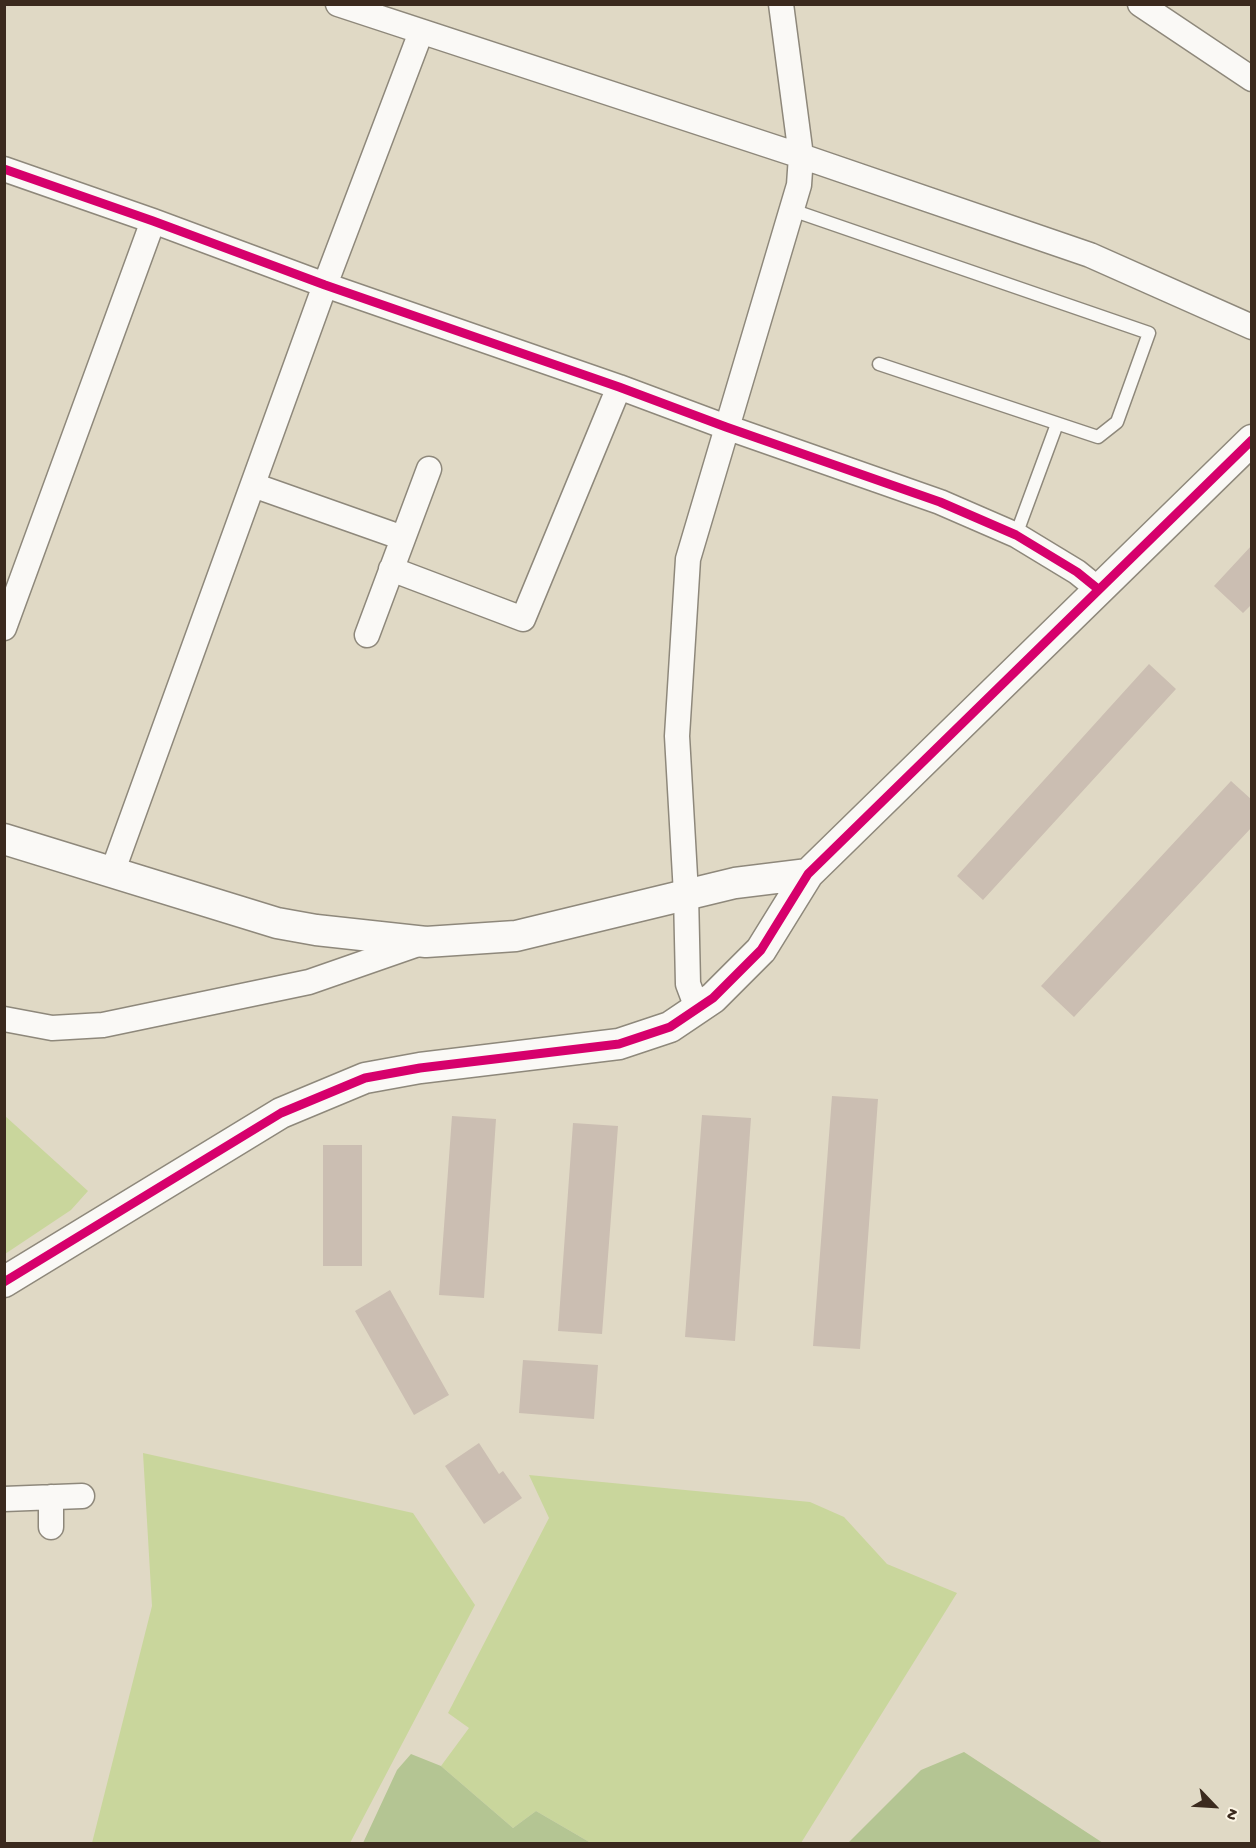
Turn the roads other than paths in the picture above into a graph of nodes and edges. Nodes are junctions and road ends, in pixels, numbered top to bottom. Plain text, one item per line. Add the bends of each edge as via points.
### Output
1 (338, 4) edge
2 (781, 4) edge
3 (1140, 4) edge
4 (421, 32) junction
5 (1251, 79) edge
6 (801, 156) junction
7 (4, 169) edge
8 (792, 210) junction
9 (153, 221) junction
10 (325, 285) junction
11 (1251, 327) edge
12 (879, 364) dead end
13 (619, 387) junction
14 (1057, 423) junction
15 (726, 427) junction
16 (1251, 440) edge
17 (429, 469) dead end
18 (253, 485) junction
19 (1016, 535) junction
20 (403, 538) junction
21 (391, 569) junction
22 (1098, 589) junction
23 (4, 628) edge
24 (367, 635) dead end
25 (4, 838) edge
26 (112, 873) junction
27 (808, 874) junction
28 (686, 894) junction
29 (426, 942) junction
30 (697, 1008) junction
31 (4, 1019) edge
32 (4, 1282) edge
33 (82, 1496) dead end
34 (51, 1497) junction
35 (4, 1499) edge
36 (51, 1527) dead end

1 - 4 street
2 - 6 street
3 - 5 street
4 - 6 street
4 - 10 street
6 - 8 street
6 - 11 street via 1090,255
7 - 9 street
8 - 14 lane via 1149,333 1117,422 1098,437
8 - 15 street
9 - 10 street
9 - 23 street
10 - 13 street
10 - 18 street
12 - 14 lane
13 - 15 street
13 - 21 street via 523,619
14 - 19 lane
15 - 19 street via 940,502
15 - 28 street via 688,559 677,736
16 - 22 street
17 - 20 street
18 - 20 street
18 - 26 street
19 - 22 street
20 - 21 street
21 - 24 street
22 - 27 street
25 - 26 street
26 - 29 street via 277,922
27 - 28 street
27 - 30 street via 761,951
28 - 29 street via 516,936
28 - 30 street via 688,984
29 - 31 street via 309,982 103,1025 52,1028
30 - 32 street via 670,1027 619,1044 365,1078 280,1113
33 - 34 street
34 - 35 street
34 - 36 street

